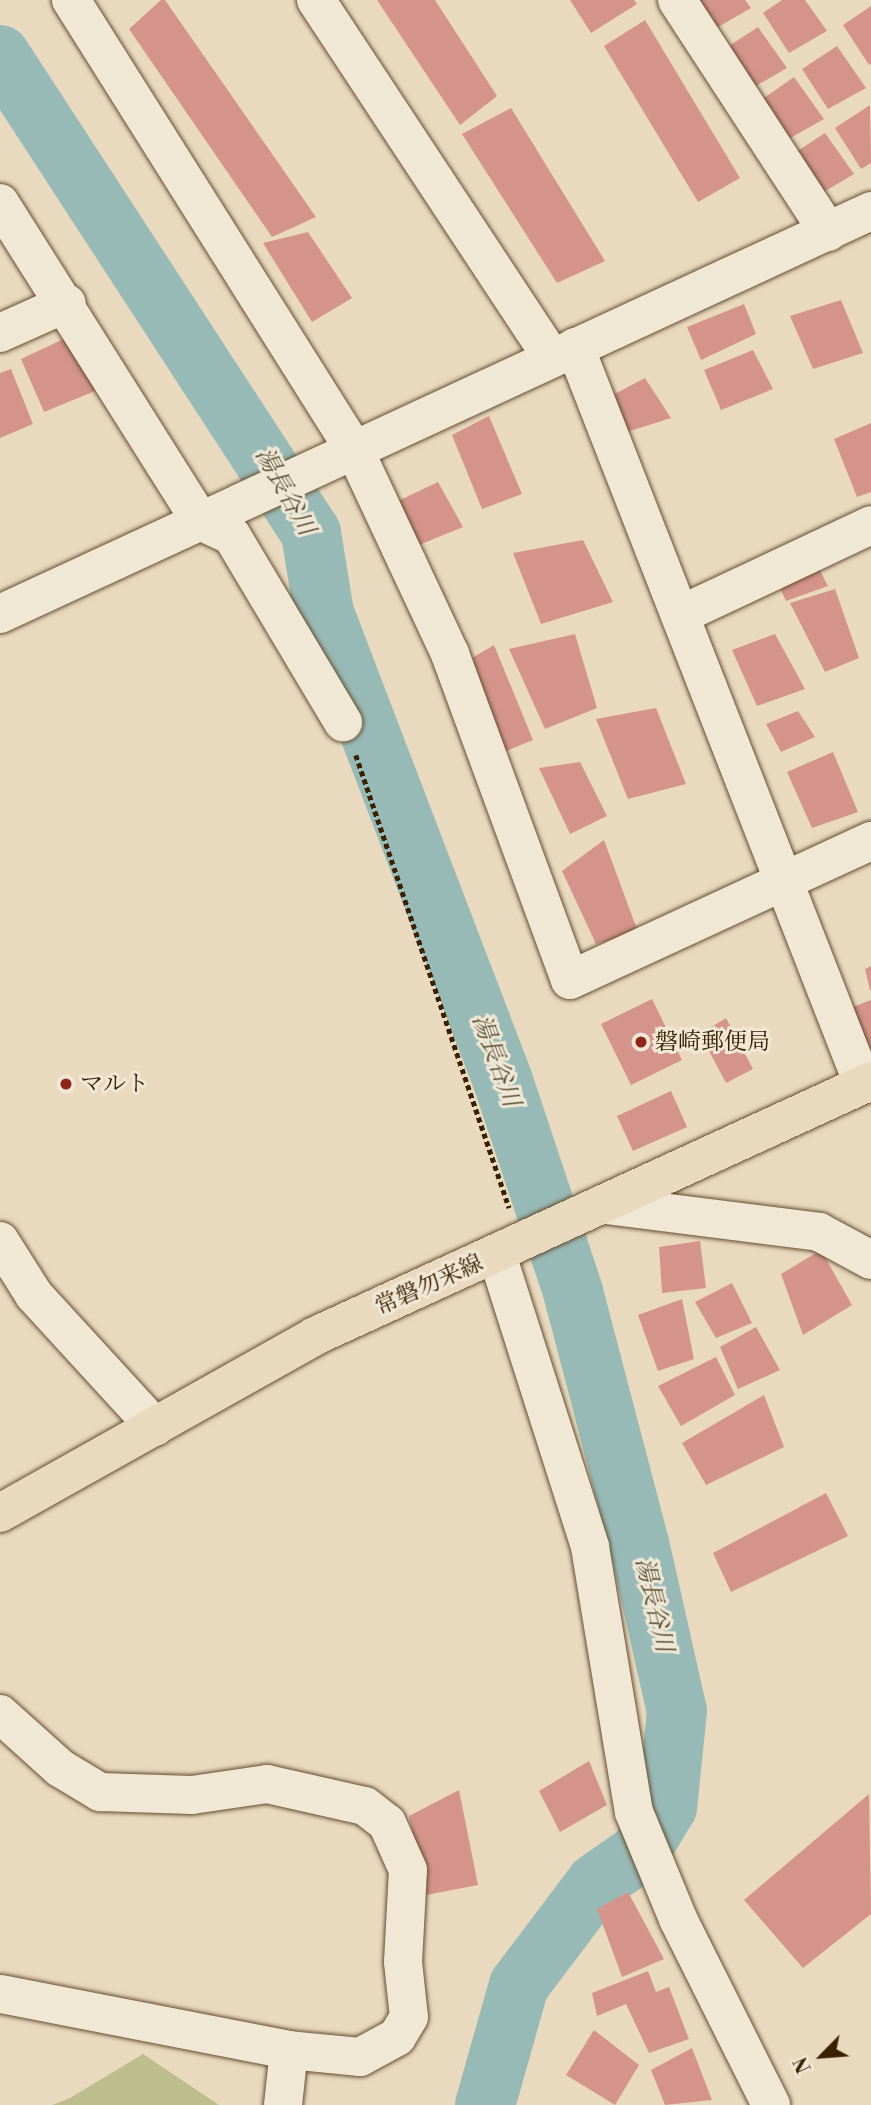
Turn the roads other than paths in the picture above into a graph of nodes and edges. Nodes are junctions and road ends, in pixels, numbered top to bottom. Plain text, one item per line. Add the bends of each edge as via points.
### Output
1 (316, 0) edge
2 (677, 0) edge
3 (75, 1) edge
4 (0, 203) edge
5 (871, 211) edge
6 (828, 232) junction
7 (67, 303) junction
8 (0, 333) edge
9 (563, 353) junction
10 (355, 451) junction
11 (217, 514) junction
12 (871, 525) edge
13 (0, 614) edge
14 (680, 615) junction
15 (343, 722) road end
16 (871, 841) edge
17 (784, 882) junction
18 (867, 1083) edge
19 (592, 1211) junction
20 (0, 1241) edge
21 (516, 1246) junction
22 (871, 1260) edge
23 (155, 1427) junction
24 (0, 1513) edge
25 (0, 1714) edge
26 (0, 1994) edge
27 (289, 2050) junction
28 (283, 2105) edge
29 (771, 2105) edge

1 - 9 street
2 - 6 street
3 - 10 street
4 - 7 street
5 - 6 street
6 - 9 street
7 - 8 street
7 - 11 street
9 - 10 street
9 - 14 street
10 - 11 street
10 - 17 street via 450,654 569,980
11 - 13 street
11 - 15 street
12 - 14 street
14 - 17 street
16 - 17 street
17 - 18 street
18 - 19 main road, 常磐勿来線
19 - 21 main road, 常磐勿来線
19 - 22 street via 819,1233
20 - 23 street via 34,1295
21 - 23 main road, 常磐勿来線 via 315,1336
21 - 29 street via 590,1547 634,1812 654,1868
23 - 24 main road, 常磐勿来線
25 - 27 street via 60,1768 100,1793 192,1796 267,1784 365,1807 387,1823 408,1870 403,1962 408,2017 397,2037 360,2057
26 - 27 street
27 - 28 street

